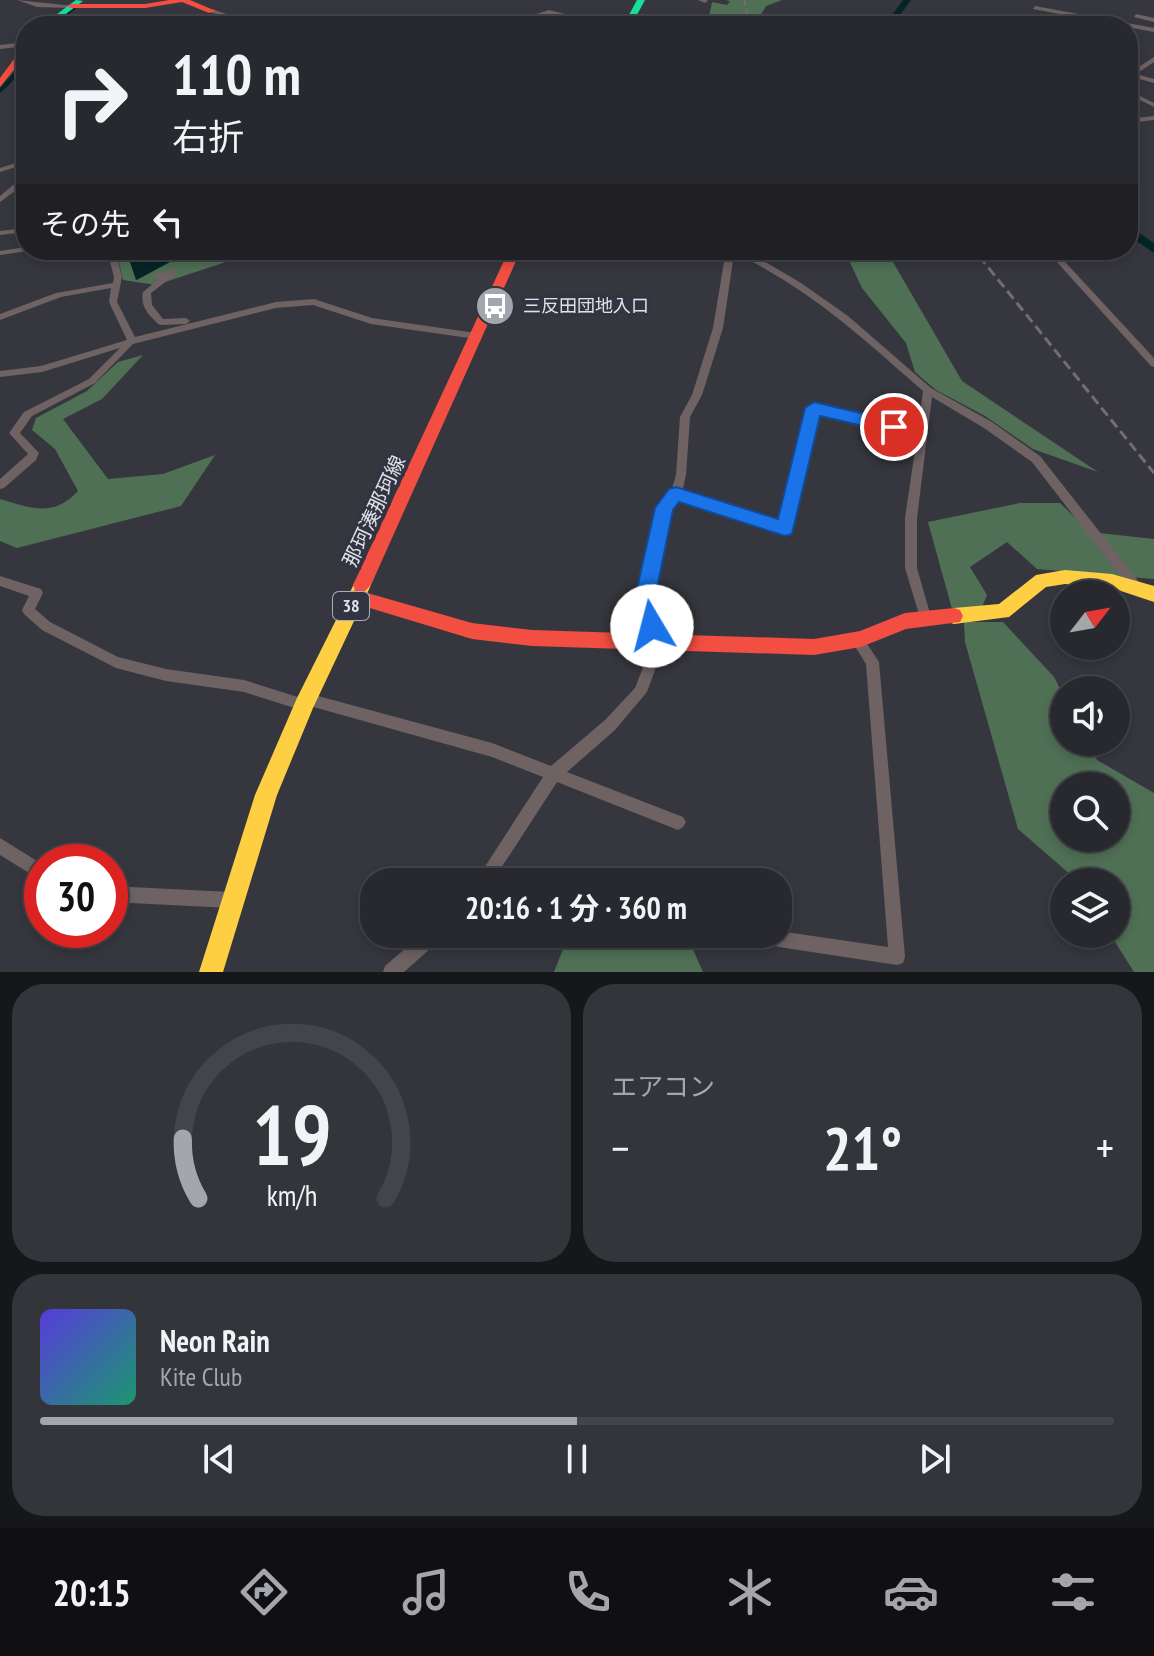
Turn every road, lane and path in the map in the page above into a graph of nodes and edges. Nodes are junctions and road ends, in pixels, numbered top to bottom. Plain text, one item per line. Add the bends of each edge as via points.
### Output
1 (20, 0) edge
2 (76, 3) edge
3 (1035, 8) dead end
4 (212, 11) joint
5 (58, 16) edge
6 (227, 16) edge
7 (536, 16) edge
8 (566, 16) edge
9 (1078, 16) edge
10 (16, 57) edge
11 (0, 84) edge
12 (16, 187) edge
13 (0, 200) edge
14 (114, 260) edge
15 (510, 260) edge
16 (728, 260) edge
17 (755, 260) edge
18 (1059, 260) edge
19 (157, 276) dead end
20 (116, 285) junction
21 (227, 316) junction
22 (0, 317) edge
23 (476, 336) junction
24 (132, 341) junction
25 (1154, 364) edge
26 (0, 374) edge
27 (928, 390) junction
28 (920, 434) junction
29 (0, 485) edge
30 (676, 494) junction
31 (0, 581) edge
32 (1135, 586) junction
33 (1154, 594) edge
34 (356, 597) junction
35 (925, 617) junction
36 (857, 640) junction
37 (659, 642) junction
38 (306, 702) junction
39 (554, 773) junction
40 (678, 822) dead end
41 (0, 846) edge
42 (24, 861) edge
43 (492, 868) edge
44 (128, 895) edge
45 (231, 900) junction
46 (792, 941) edge
47 (418, 948) edge
48 (211, 972) edge
49 (391, 972) edge

1 - 2 street via 37,5
2 - 4 street via 145,6 183,0
2 - 5 street
3 - 9 street
4 - 6 street
7 - 8 street
10 - 11 street
12 - 13 street
14 - 20 street
15 - 23 street, 那珂湊那珂線 / 38
16 - 30 street via 718,328 685,417
17 - 27 street via 845,318
18 - 25 street
19 - 21 street via 173,272 145,295 150,312 161,322
20 - 22 street via 59,295
20 - 24 street via 113,302
21 - 23 street via 314,302 371,321
21 - 24 street
23 - 34 street, 那珂湊那珂線 / 38
24 - 26 street via 42,369
24 - 29 street via 92,381 21,420 14,433 34,453
27 - 28 street
27 - 32 street via 1036,459
28 - 30 street via 814,408 785,529
28 - 35 street via 911,568
30 - 37 street via 664,508 646,593
31 - 38 street via 37,593 28,610 46,626 116,662
32 - 33 street
32 - 35 street via 1065,577 1042,580 1003,611
34 - 37 street via 472,631
34 - 38 street, 那珂湊那珂線 / 38
35 - 36 street
36 - 37 street via 814,647
36 - 46 street via 872,662 897,957
37 - 39 street via 640,692
38 - 39 street via 492,750
38 - 45 street, 那珂湊那珂線 / 38 via 266,795
39 - 40 street
39 - 43 street
41 - 42 street
44 - 45 street
45 - 48 street, 那珂湊那珂線 / 38
47 - 49 street

